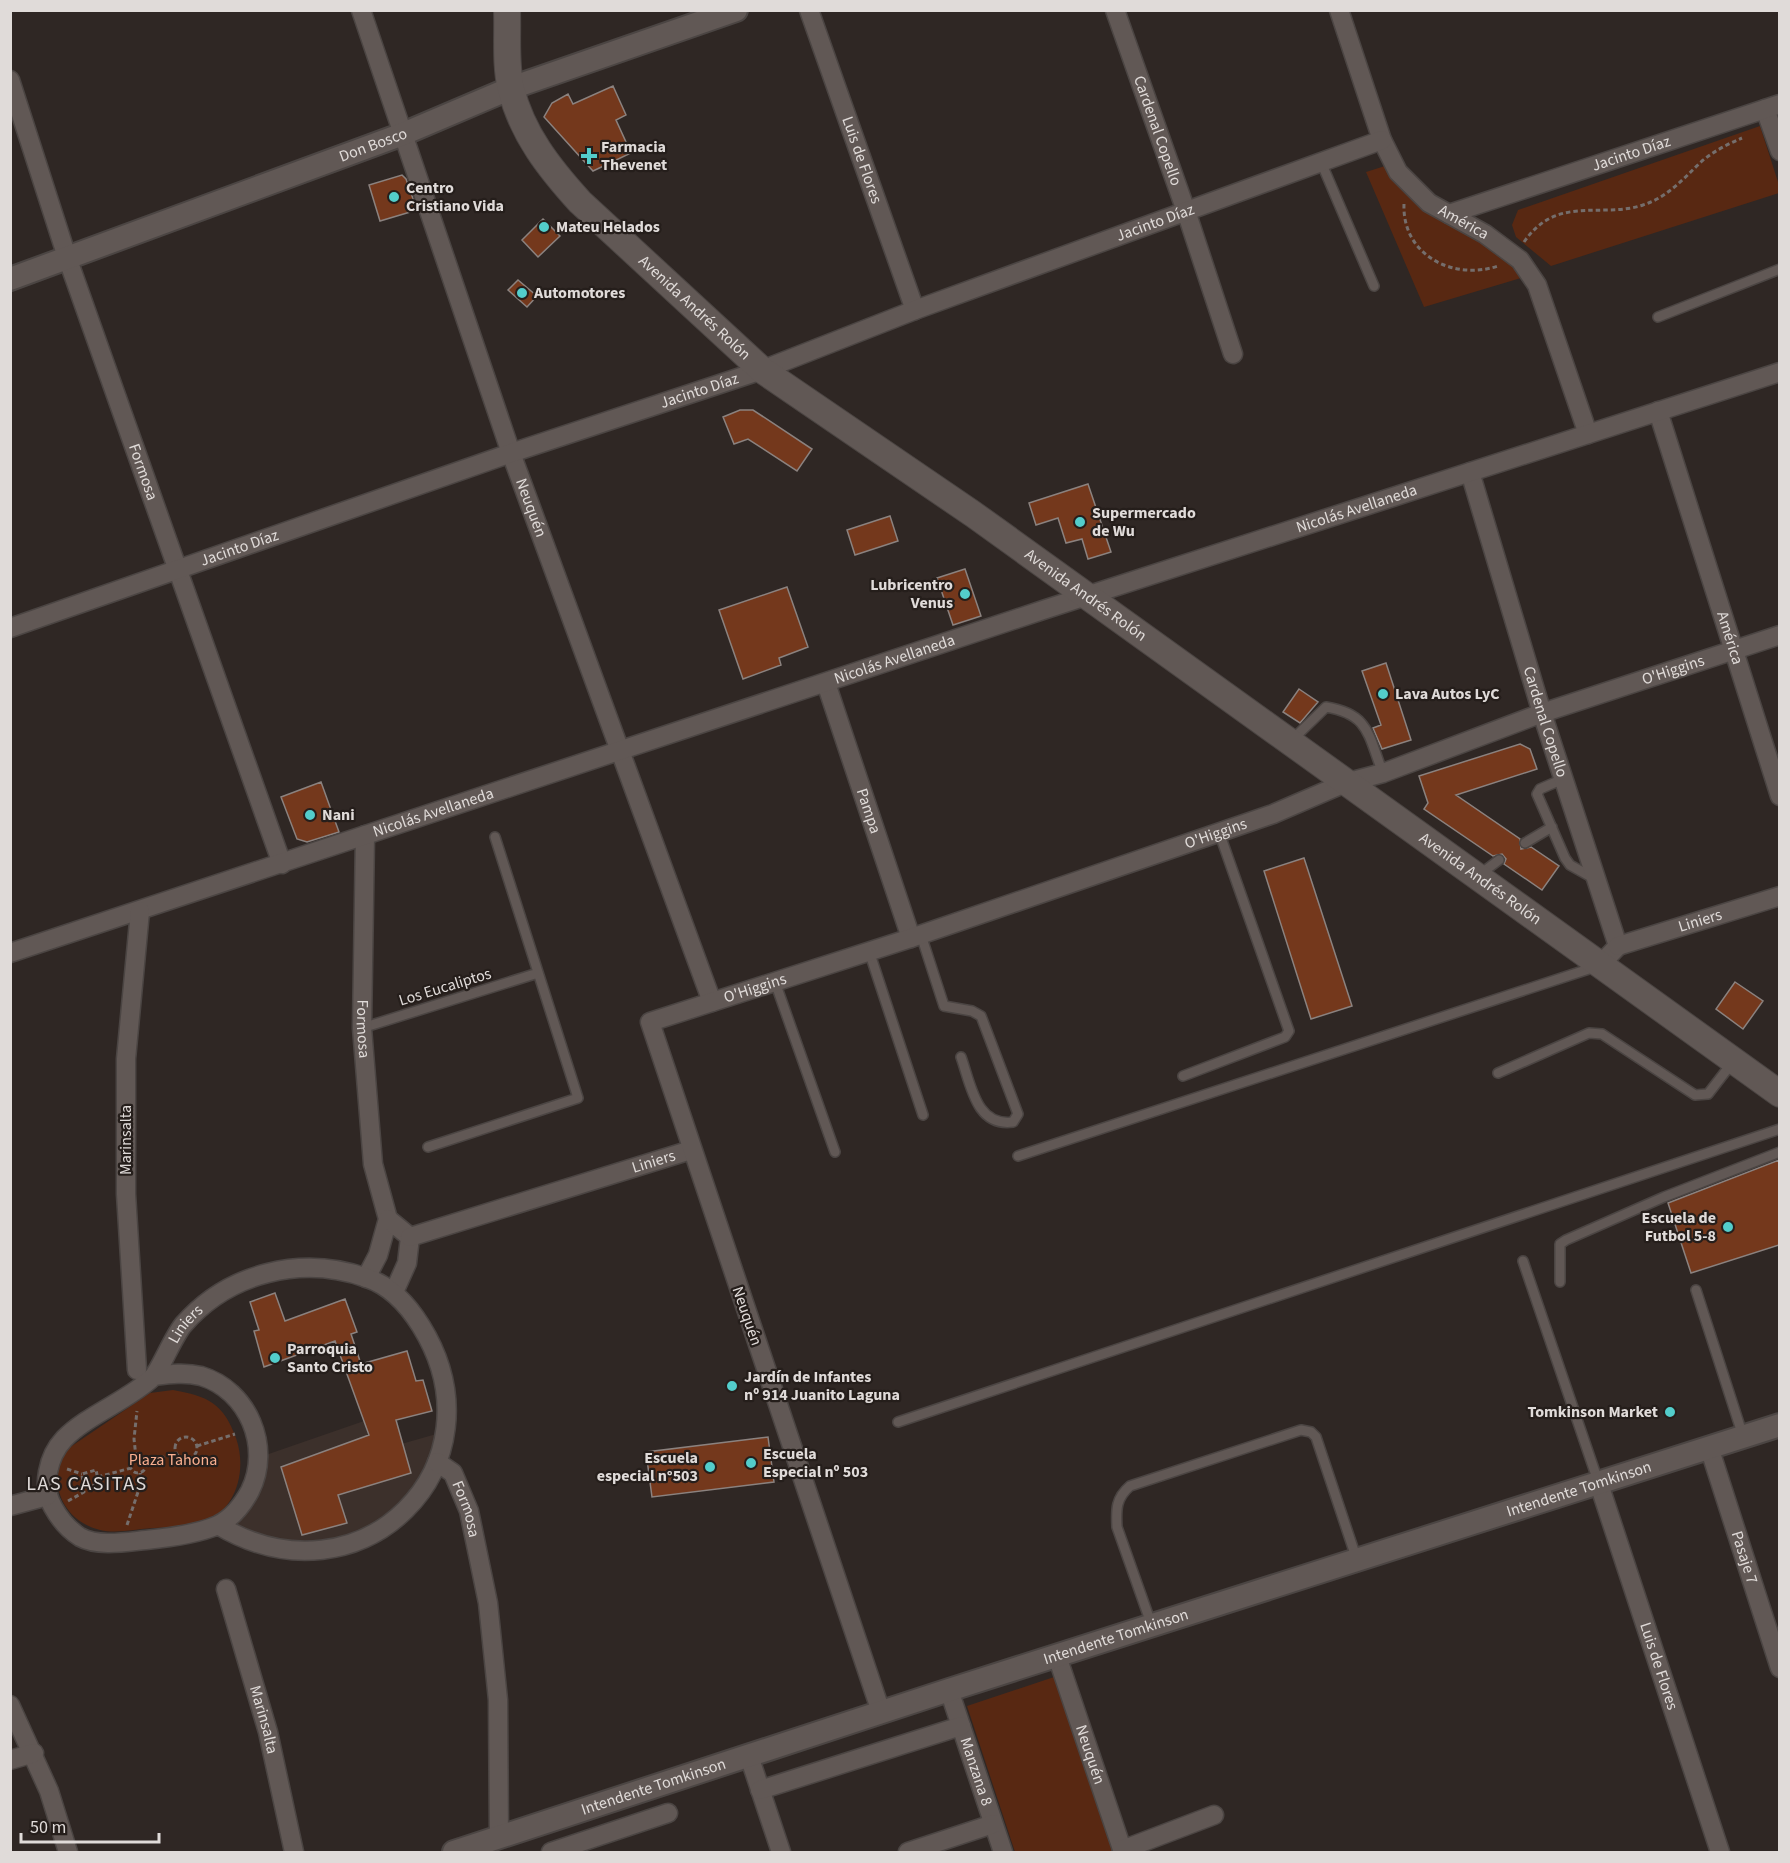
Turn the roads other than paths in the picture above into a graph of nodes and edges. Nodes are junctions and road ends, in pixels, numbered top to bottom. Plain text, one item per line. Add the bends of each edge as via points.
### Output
1 (361, 10) edge
2 (507, 10) edge
3 (735, 10) edge
4 (810, 10) edge
5 (1115, 10) edge
6 (1339, 10) edge
7 (10, 80) edge
8 (511, 88) junction
9 (1772, 112) edge
10 (403, 134) junction
11 (1382, 140) junction
12 (1779, 151) edge
13 (1321, 162) junction
14 (1186, 211) junction
15 (1449, 214) junction
16 (67, 257) junction
17 (1779, 269) edge
18 (10, 279) edge
19 (1374, 286) dead end
20 (915, 310) junction
21 (1658, 317) dead end
22 (1233, 354) dead end
23 (762, 370) junction
24 (1779, 372) edge
25 (1658, 411) junction
26 (1588, 434) junction
27 (511, 453) junction
28 (1470, 472) junction
29 (178, 568) junction
30 (1087, 596) junction
31 (10, 628) edge
32 (1779, 635) edge
33 (1734, 650) junction
34 (826, 683) junction
35 (1542, 713) junction
36 (1289, 742) junction
37 (620, 752) junction
38 (1383, 773) junction
39 (1563, 779) junction
40 (1345, 783) junction
41 (1779, 796) edge
42 (1552, 827) junction
43 (1219, 832) junction
44 (365, 835) junction
45 (495, 837) dead end
46 (1525, 843) dead end
47 (1499, 860) dead end
48 (282, 864) junction
49 (1475, 877) junction
50 (1596, 880) junction
51 (1779, 896) edge
52 (141, 911) junction
53 (916, 937) junction
54 (1618, 946) junction
55 (869, 951) junction
56 (10, 953) edge
57 (1600, 965) junction
58 (538, 973) junction
59 (775, 982) junction
60 (712, 1002) junction
61 (650, 1022) joint
62 (362, 1028) junction
63 (961, 1057) dead end
64 (1733, 1061) junction
65 (1498, 1073) dead end
66 (1183, 1076) dead end
67 (1779, 1094) edge
68 (923, 1115) dead end
69 (1779, 1129) edge
70 (428, 1147) dead end
71 (691, 1150) junction
72 (835, 1152) dead end
73 (1779, 1152) edge
74 (1018, 1156) dead end
75 (388, 1219) junction
76 (410, 1237) junction
77 (1523, 1261) dead end
78 (366, 1278) junction
79 (1560, 1282) dead end
80 (1696, 1290) dead end
81 (394, 1292) junction
82 (146, 1375) junction
83 (898, 1422) dead end
84 (1779, 1425) edge
85 (1743, 1436) junction
86 (1709, 1447) junction
87 (437, 1462) junction
88 (1598, 1481) junction
89 (47, 1496) junction
90 (10, 1506) edge
91 (218, 1525) junction
92 (1357, 1560) junction
93 (226, 1589) dead end
94 (1772, 1616) edge
95 (1152, 1626) junction
96 (1775, 1636) edge
97 (1057, 1656) junction
98 (1779, 1668) edge
99 (949, 1690) junction
100 (10, 1705) edge
101 (881, 1712) junction
102 (961, 1726) junction
103 (34, 1753) junction
104 (749, 1756) junction
105 (10, 1760) edge
106 (760, 1790) junction
107 (669, 1813) dead end
108 (1214, 1815) dead end
109 (993, 1824) junction
110 (499, 1838) junction
111 (467, 1851) edge
112 (1122, 1851) edge
113 (68, 1852) edge
114 (294, 1852) edge
115 (551, 1852) edge
116 (781, 1852) edge
117 (908, 1852) edge
118 (1003, 1852) edge
119 (1720, 1852) edge

1 - 10 street, Neuquén
2 - 8 main road, Avenida Andrés Rolón
3 - 8 street, Don Bosco
4 - 20 street, Luis de Flores
5 - 14 street, Cardenal Copello
6 - 11 street, América
7 - 16 street, Formosa
8 - 10 street, Don Bosco
8 - 23 main road, Avenida Andrés Rolón via 533,142 554,173 580,202
9 - 12 street
9 - 15 street, Jacinto Díaz
10 - 16 street, Don Bosco
10 - 27 street, Neuquén
11 - 13 street, Jacinto Díaz
11 - 15 street, América via 1398,172 1429,203
13 - 14 street, Jacinto Díaz
13 - 19 lane
14 - 20 street, Jacinto Díaz
14 - 22 street, Cardenal Copello
15 - 26 street, América via 1514,255 1537,285
16 - 18 street, Don Bosco
16 - 29 street, Formosa
17 - 21 lane
20 - 23 street, Jacinto Díaz
23 - 27 street, Jacinto Díaz
23 - 30 main road, Avenida Andrés Rolón
24 - 25 street, Nicolás Avellaneda
25 - 26 street, Nicolás Avellaneda
25 - 33 street, América
26 - 28 street, Nicolás Avellaneda
27 - 29 street, Jacinto Díaz
27 - 37 street, Neuquén
28 - 30 street, Nicolás Avellaneda
28 - 35 street, Cardenal Copello
29 - 31 street, Jacinto Díaz
29 - 48 street, Formosa
30 - 34 street, Nicolás Avellaneda
30 - 36 main road, Avenida Andrés Rolón
32 - 33 street, O'Higgins
33 - 35 street, O'Higgins
33 - 41 street, América
34 - 37 street, Nicolás Avellaneda
34 - 53 street, Pampa
35 - 38 street, O'Higgins
35 - 39 street, Cardenal Copello
36 - 38 lane via 1326,706 1348,711 1362,720
36 - 40 main road, Avenida Andrés Rolón
37 - 44 street, Nicolás Avellaneda
37 - 60 street, Neuquén
38 - 40 street, O'Higgins
39 - 42 lane via 1537,794
39 - 50 street, Cardenal Copello
40 - 43 street, O'Higgins via 1311,800
40 - 49 main road, Avenida Andrés Rolón
42 - 46 lane
42 - 50 lane via 1570,865
43 - 53 street, O'Higgins
43 - 66 lane via 1289,1031 1285,1037
44 - 48 street, Nicolás Avellaneda
44 - 62 street, Formosa
45 - 58 lane
47 - 49 lane
48 - 52 street, Nicolás Avellaneda
49 - 57 main road, Avenida Andrés Rolón
50 - 54 street, Cardenal Copello
51 - 54 street, Liniers
52 - 56 street, Nicolás Avellaneda
52 - 82 street, Marinsalta via 126,1059 126,1194
53 - 55 street, O'Higgins
53 - 63 lane via 944,1006 981,1016 1018,1114 1013,1122 1003,1124 988,1119 977,1105
54 - 57 street
55 - 59 street, O'Higgins
55 - 68 lane
57 - 64 main road, Avenida Andrés Rolón
57 - 74 lane
58 - 62 lane, Los Eucaliptos
58 - 70 lane via 578,1098
59 - 60 street, O'Higgins
59 - 72 lane
60 - 61 street, O'Higgins
61 - 71 street, Neuquén
62 - 75 street, Formosa via 373,1164
64 - 65 lane via 1708,1094 1695,1095 1602,1034 1589,1033
64 - 67 main road, Avenida Andrés Rolón
69 - 83 lane
71 - 76 street, Liniers
71 - 101 street, Neuquén
73 - 79 lane via 1566,1240 1560,1244
75 - 76 street
75 - 78 street via 378,1255
76 - 81 street via 407,1263
77 - 88 lane
78 - 81 street, Liniers
78 - 82 street, Liniers via 310,1267 281,1269 253,1277 211,1300 183,1326
80 - 85 lane
81 - 87 street via 431,1341 441,1370 445,1432
82 - 89 street, Liniers via 64,1439 47,1475
82 - 91 street via 203,1377 225,1388 243,1406 254,1428 258,1465 254,1483 233,1515
84 - 85 street, Intendente Tomkinson
85 - 86 street, Intendente Tomkinson
86 - 88 street, Intendente Tomkinson
86 - 94 street, Pasaje 7
87 - 91 street via 426,1485 397,1518 368,1538 344,1547 291,1552 265,1547
87 - 110 street, Formosa via 453,1473 469,1511 488,1603 498,1700
88 - 92 street, Intendente Tomkinson
88 - 119 street, Luis de Flores
89 - 90 street
89 - 91 street via 59,1519 81,1538 116,1544
92 - 95 street, Intendente Tomkinson
92 - 95 lane via 1316,1437 1301,1430 1130,1486 1120,1495 1118,1527
93 - 114 street, Marinsalta via 268,1732
94 - 96 street, Pasaje 7
95 - 97 street, Intendente Tomkinson
96 - 98 street, Pasaje 7
97 - 99 street, Intendente Tomkinson
97 - 112 street, Neuquén
99 - 101 street, Intendente Tomkinson
99 - 102 street, Manzana 8
100 - 103 street
101 - 104 street, Intendente Tomkinson
102 - 106 street
102 - 109 street, Manzana 8
103 - 105 street
103 - 113 street
104 - 106 street
104 - 110 street, Intendente Tomkinson
106 - 116 street
107 - 115 street
108 - 112 street
109 - 117 street
109 - 118 street, Manzana 8
110 - 111 street, Intendente Tomkinson

